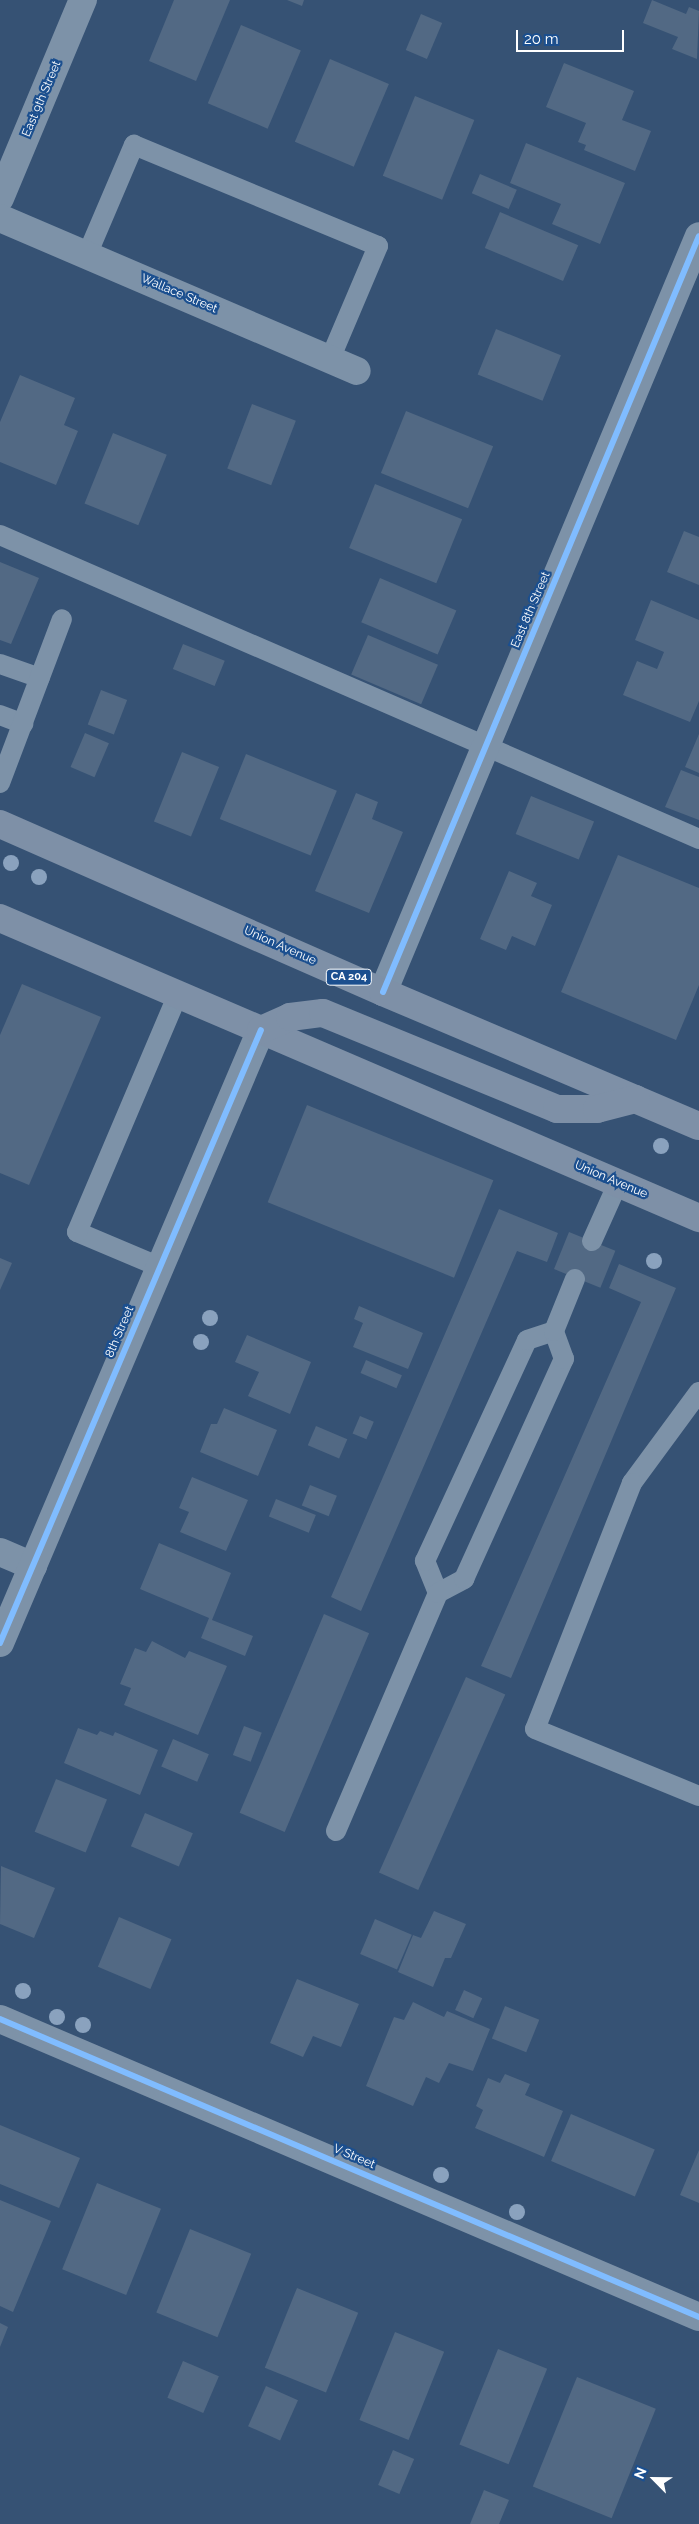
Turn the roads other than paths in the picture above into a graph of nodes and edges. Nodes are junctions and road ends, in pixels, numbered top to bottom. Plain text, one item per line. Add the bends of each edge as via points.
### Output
1 (83, 0) edge
2 (0, 198) edge
3 (0, 218) edge
4 (699, 236) edge
5 (87, 255) junction
6 (330, 359) junction
7 (357, 371) dead end
8 (0, 535) edge
9 (62, 619) dead end
10 (0, 664) edge
11 (40, 678) junction
12 (0, 715) edge
13 (22, 724) junction
14 (486, 746) junction
15 (2, 770) edge
16 (0, 824) edge
17 (699, 839) edge
18 (0, 918) edge
19 (383, 992) junction
20 (178, 994) junction
21 (261, 1030) junction
22 (636, 1099) junction
23 (699, 1126) edge
24 (618, 1183) junction
25 (699, 1218) edge
26 (592, 1241) dead end
27 (160, 1267) junction
28 (575, 1279) dead end
29 (554, 1331) junction
30 (699, 1392) edge
31 (0, 1552) edge
32 (33, 1566) junction
33 (438, 1592) junction
34 (0, 1643) edge
35 (699, 1796) edge
36 (336, 1831) dead end
37 (0, 2019) edge
38 (699, 2317) edge

1 - 2 street, East 9th Street
3 - 5 street, Wallace Street
4 - 14 street, East 8th Street
5 - 6 street, Wallace Street
5 - 6 lane via 134,145 378,246
6 - 7 street, Wallace Street
8 - 14 lane
9 - 11 lane
10 - 11 lane
11 - 13 lane
12 - 13 lane
13 - 15 lane
14 - 17 lane
14 - 19 street, East 8th Street
16 - 19 highway, Union Avenue / CA 204
18 - 20 highway, Union Avenue
19 - 22 highway, Union Avenue / CA 204
20 - 21 highway, Union Avenue
20 - 27 lane via 77,1232
21 - 22 highway via 290,1018 322,1013 557,1108 597,1109
21 - 24 highway, Union Avenue
21 - 27 street, 8th Street
22 - 23 highway, Union Avenue / CA 204
24 - 25 highway, Union Avenue
24 - 26 lane
27 - 32 street, 8th Street
28 - 29 lane
29 - 33 lane via 564,1359 464,1579
29 - 33 lane via 527,1340 426,1561
30 - 35 lane via 632,1483 535,1729
31 - 32 street
32 - 34 street, 8th Street
33 - 36 lane
37 - 38 street, V Street

